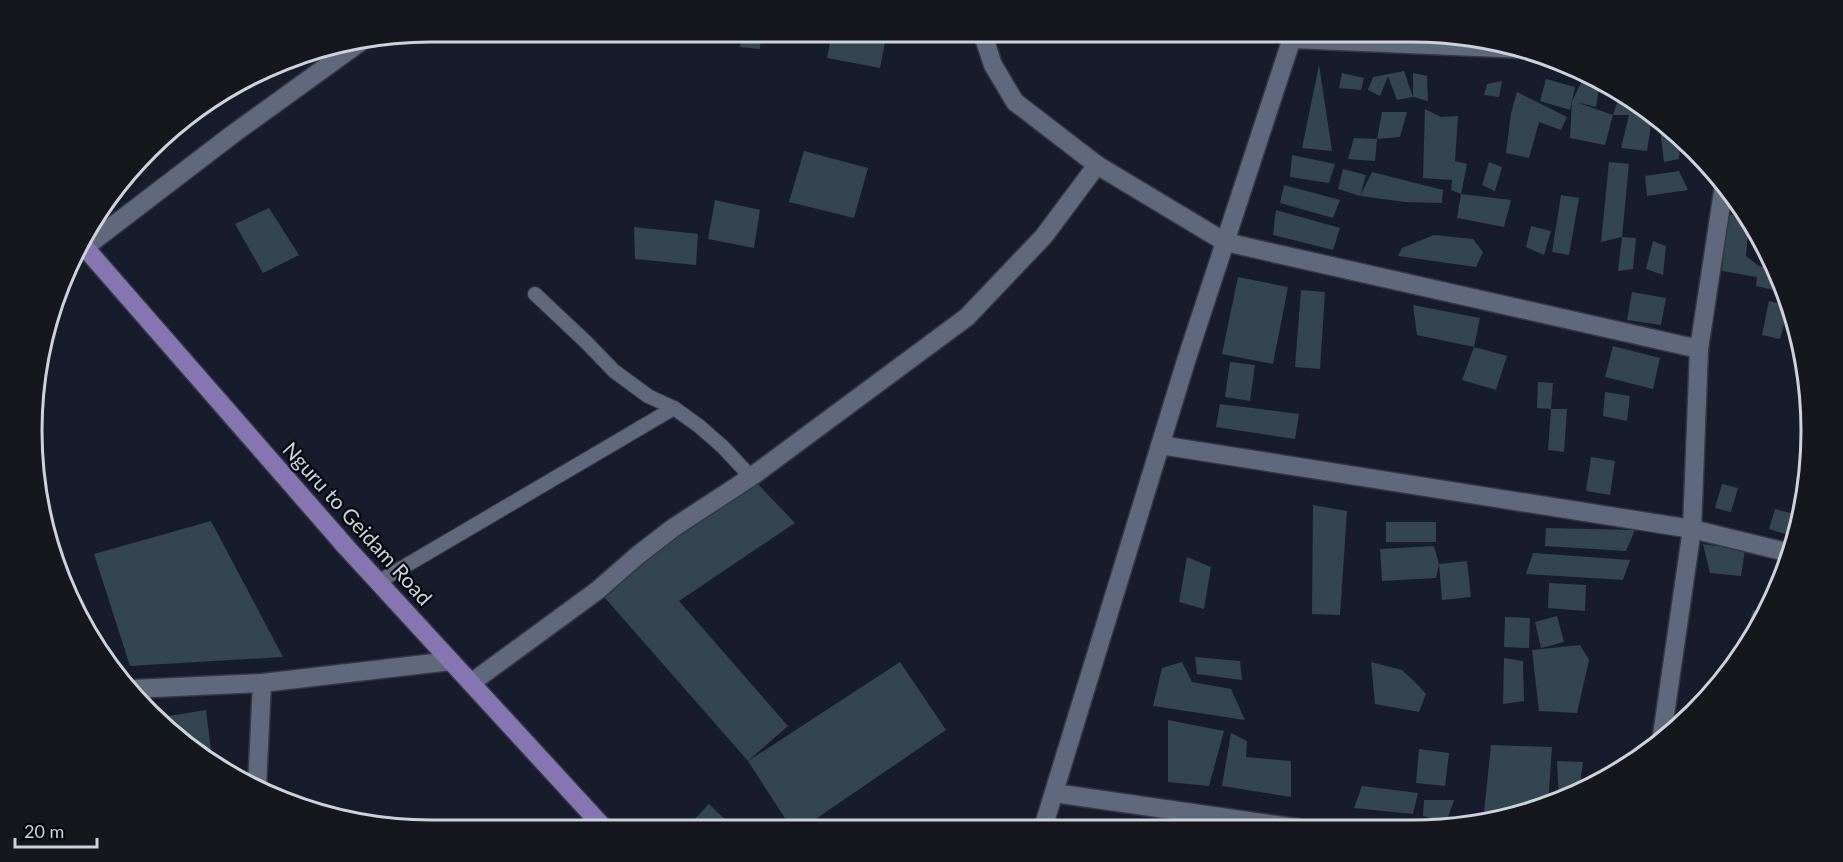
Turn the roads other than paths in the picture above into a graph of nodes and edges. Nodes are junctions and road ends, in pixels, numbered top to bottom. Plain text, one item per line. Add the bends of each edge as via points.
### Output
1 (985, 42) edge
2 (1291, 42) edge
3 (1408, 42) edge
4 (1467, 46) edge
5 (348, 51) edge
6 (1097, 165) junction
7 (1722, 196) edge
8 (94, 236) edge
9 (1225, 242) junction
10 (87, 250) edge
11 (535, 294) dead end
12 (1699, 349) junction
13 (674, 408) junction
14 (1160, 446) junction
15 (750, 477) junction
16 (1692, 529) junction
17 (1782, 551) edge
18 (378, 582) junction
19 (450, 661) junction
20 (262, 683) junction
21 (471, 683) junction
22 (140, 689) edge
23 (1663, 727) edge
24 (257, 779) edge
25 (1054, 793) junction
26 (597, 820) edge
27 (1046, 820) edge
28 (1191, 820) edge

1 - 6 street via 1015,102
2 - 9 street
3 - 4 street
5 - 8 street
6 - 9 street
6 - 15 street via 1044,236 967,317
7 - 12 street
9 - 12 street
9 - 14 street
10 - 18 main road, Nguru to Geidam Road
11 - 13 lane via 614,371 648,396
12 - 16 street
13 - 15 lane via 723,447
13 - 18 lane
14 - 16 street
14 - 25 street
15 - 21 street via 673,528
16 - 17 street
16 - 23 street
18 - 19 main road, Nguru to Geidam Road
19 - 20 street
19 - 21 main road, Nguru to Geidam Road
20 - 22 street
20 - 24 street
21 - 26 main road, Nguru to Geidam Road
25 - 27 street
25 - 28 street

